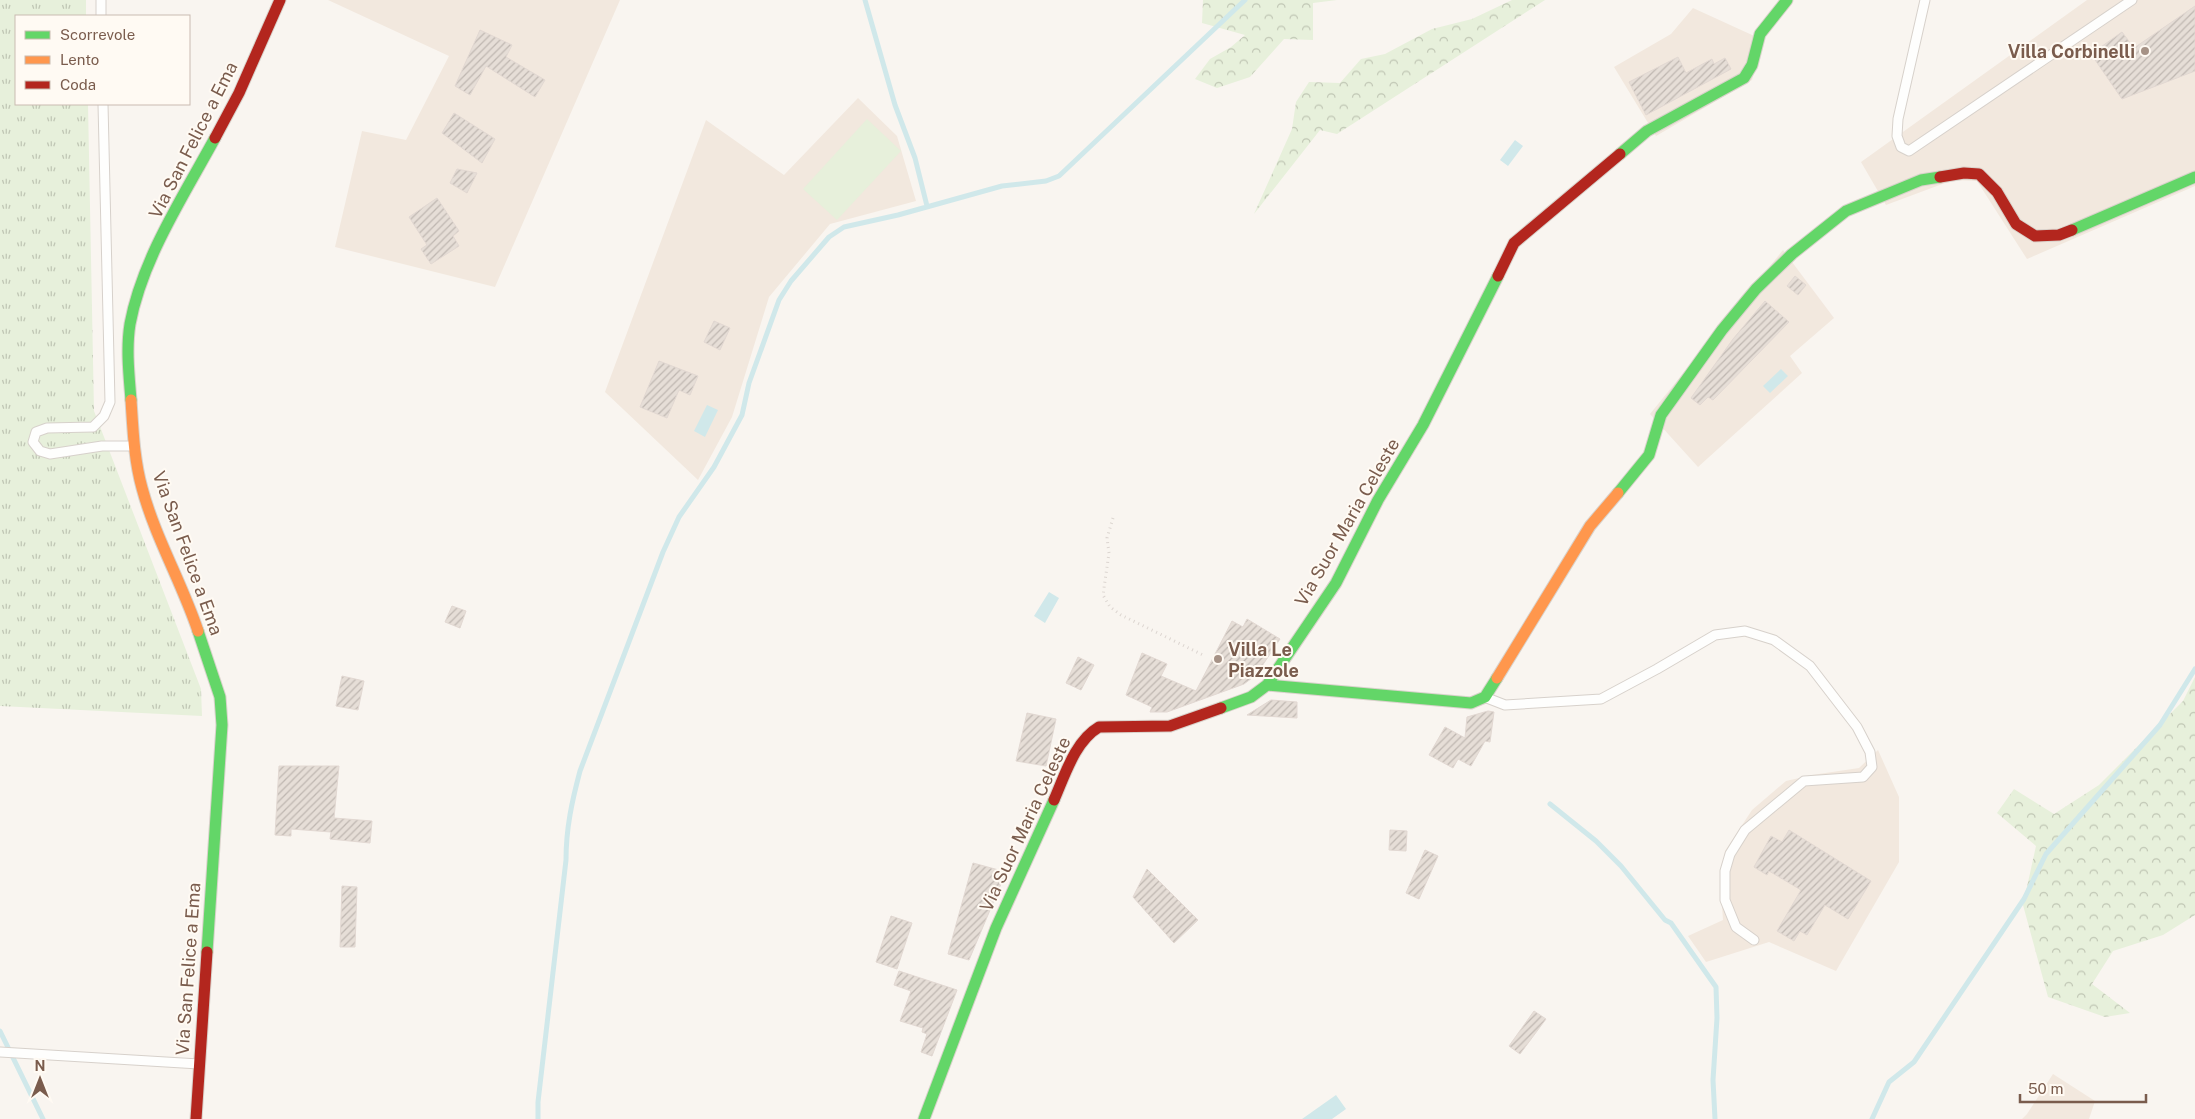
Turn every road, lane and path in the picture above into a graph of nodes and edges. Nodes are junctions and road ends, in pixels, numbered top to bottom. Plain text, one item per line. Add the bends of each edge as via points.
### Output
1 (101, 0) edge
2 (280, 0) edge
3 (1787, 0) edge
4 (1926, 0) edge
5 (2132, 0) edge
6 (101, 15) edge
7 (103, 105) edge
8 (2195, 177) edge
9 (134, 446) junction
10 (1113, 518) dead end
11 (1206, 656) dead end
12 (1267, 685) junction
13 (1484, 697) junction
14 (1754, 940) dead end
15 (0, 1052) edge
16 (199, 1064) junction
17 (196, 1119) edge
18 (924, 1119) edge

1 - 6 lane
2 - 9 street, Via San Felice a Ema via 240,93 149,262 138,295 130,324 128,355
3 - 12 street, Via Suor Maria Celeste via 1760,34 1752,65 1744,78 1647,131 1514,243 1423,425 1378,500 1336,583
4 - 5 lane via 1898,120 1897,136 1901,147 1909,151
7 - 9 lane via 110,402 104,416 93,427 47,428 36,432 33,442 40,451 50,454 102,446
8 - 13 street via 2059,235 2034,236 2016,224 1997,192 1979,174 1964,173 1921,180 1846,211 1792,254 1756,289 1722,330 1661,415 1649,456 1590,526
9 - 16 street, Via San Felice a Ema via 142,488 187,597 220,697 222,725
10 - 11 path via 1107,538 1108,565 1103,587 1103,595 1110,607
12 - 13 street via 1471,703
12 - 18 street, Via Suor Maria Celeste via 1251,697 1170,726 1099,727 1090,732 1077,750 996,928
13 - 14 lane via 1505,705 1600,699 1657,670 1714,635 1745,631 1774,640 1810,666 1857,727 1870,752 1872,767 1863,777 1804,781 1745,830 1730,854 1725,900 1736,927
15 - 16 lane
16 - 17 street, Via San Felice a Ema

